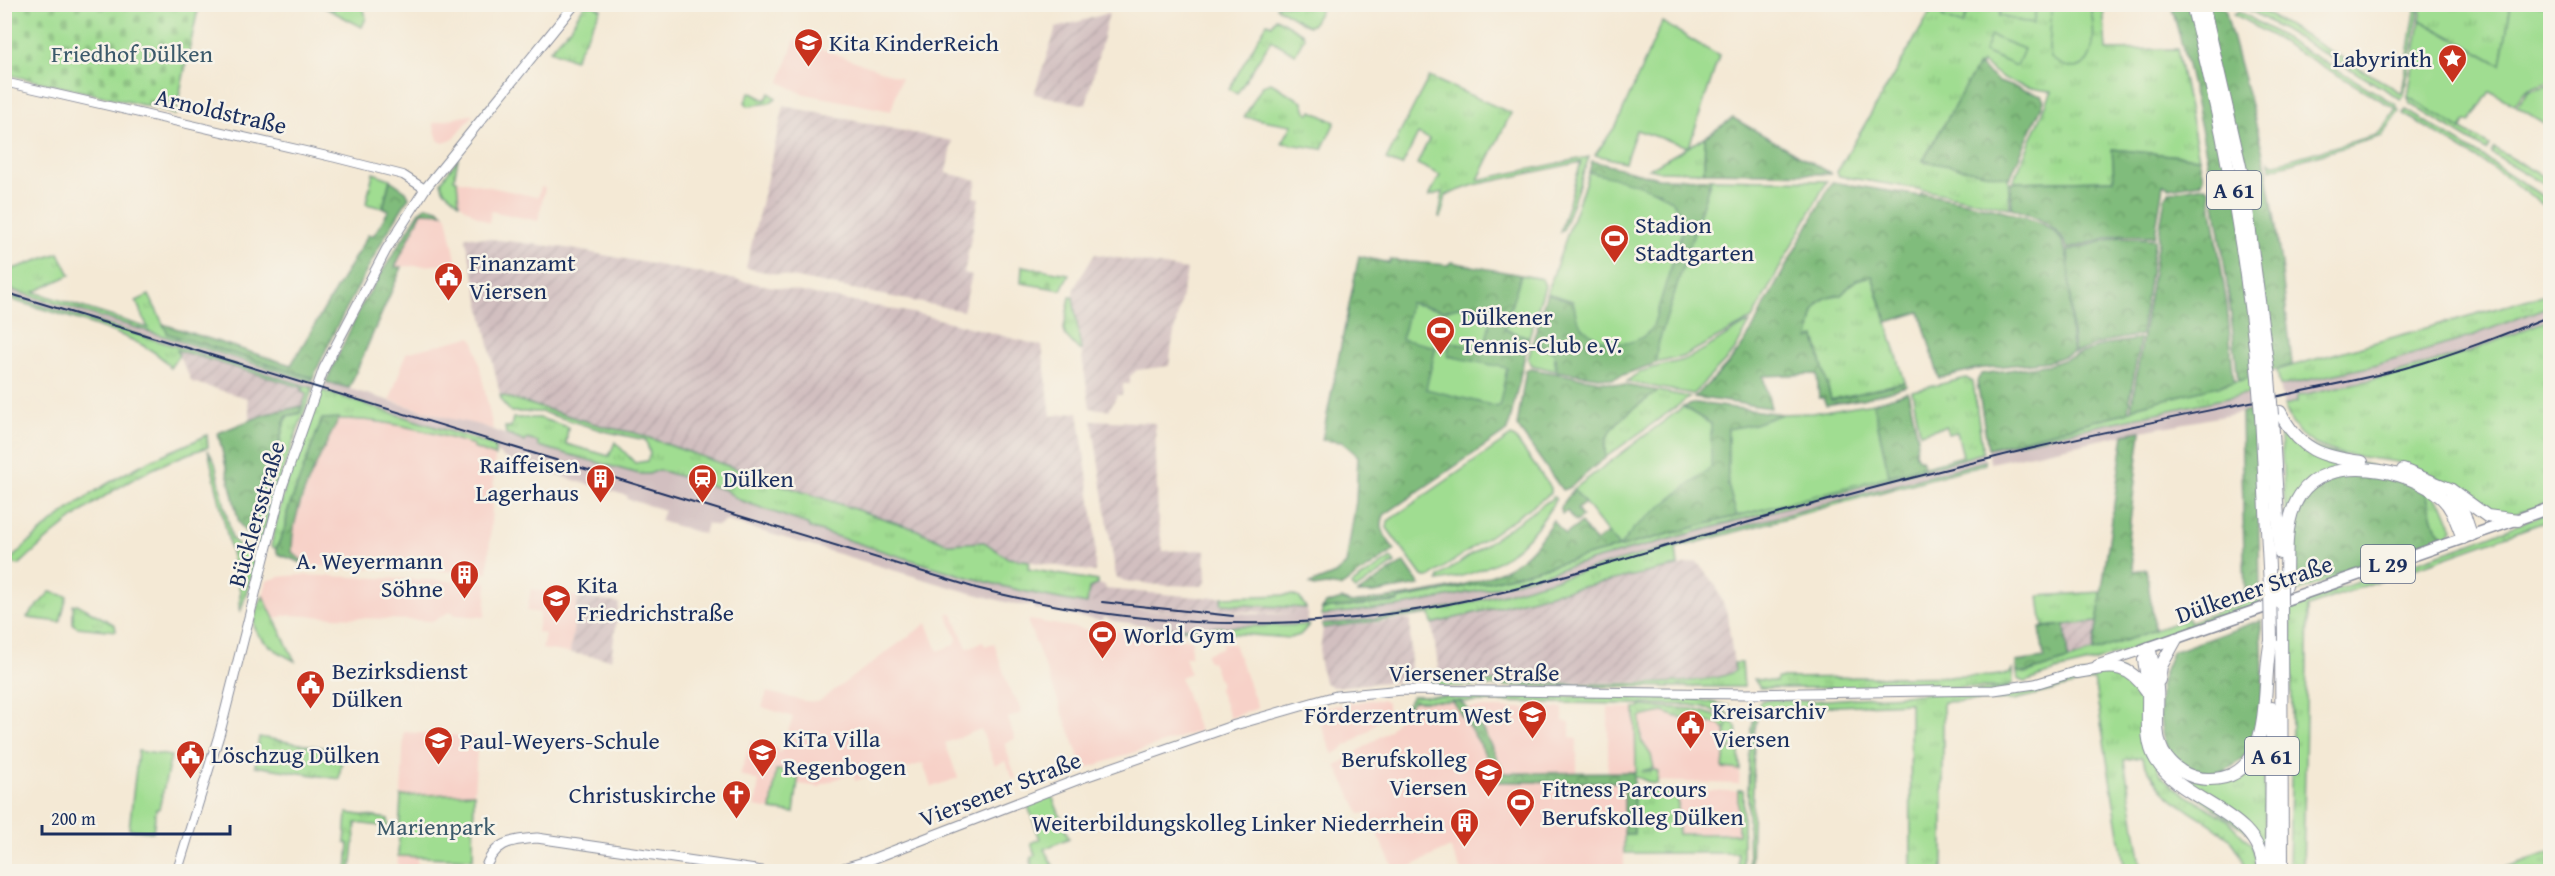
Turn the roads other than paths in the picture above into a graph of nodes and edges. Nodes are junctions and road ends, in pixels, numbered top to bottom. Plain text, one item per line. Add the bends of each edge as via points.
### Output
1 (575, 4) edge
2 (2198, 6) edge
3 (4, 82) edge
4 (425, 189) junction
5 (2263, 377) junction
6 (2271, 415) junction
7 (2450, 489) junction
8 (2550, 508) edge
9 (2518, 520) junction
10 (2467, 537) junction
11 (2279, 585) junction
12 (2176, 639) junction
13 (2276, 640) junction
14 (2146, 649) junction
15 (2077, 672) junction
16 (2152, 691) junction
17 (177, 872) edge
18 (484, 872) edge
19 (769, 872) edge
20 (830, 872) edge
21 (2264, 872) edge
22 (2271, 872) edge
23 (2282, 872) edge

1 - 4 main road, Bücklersstraße
2 - 5 highway, A 61 via 2232,181
3 - 4 street, Arnoldstraße via 403,175
4 - 17 main road, Bücklersstraße via 359,298 324,368 306,416 282,487 220,732
5 - 6 highway, A 61, bridge
5 - 6 highway, A 61, bridge
6 - 7 highway via 2313,450 2406,470
6 - 11 highway, A 61
7 - 9 highway via 2487,516
7 - 10 highway via 2464,514
8 - 9 main road, Dülkener Straße / L 29
9 - 10 main road, Dülkener Straße / L 29
10 - 11 highway via 2444,499 2426,487 2366,469 2328,473 2308,485 2294,507
10 - 12 main road, Dülkener Straße / L 29
11 - 13 highway, A 61, bridge
11 - 13 highway, A 61, bridge via 2281,604
12 - 14 main road, Dülkener Straße / L 29
12 - 16 highway
13 - 16 highway via 2266,660 2261,734 2249,758 2232,774 2209,779 2195,777 2172,764 2158,737
13 - 22 highway, A 61
13 - 23 highway, A 61
14 - 15 main road, Viersener Straße / L 29
14 - 16 highway
15 - 16 highway via 2115,667 2127,670
15 - 20 main road, Viersener Straße / L 29 via 2034,684 1983,690 1747,694 1403,690 1336,696 1102,771
16 - 21 highway via 2149,741 2154,758 2180,785 2248,832 2262,856
18 - 19 main road via 493,851 504,844 537,838

